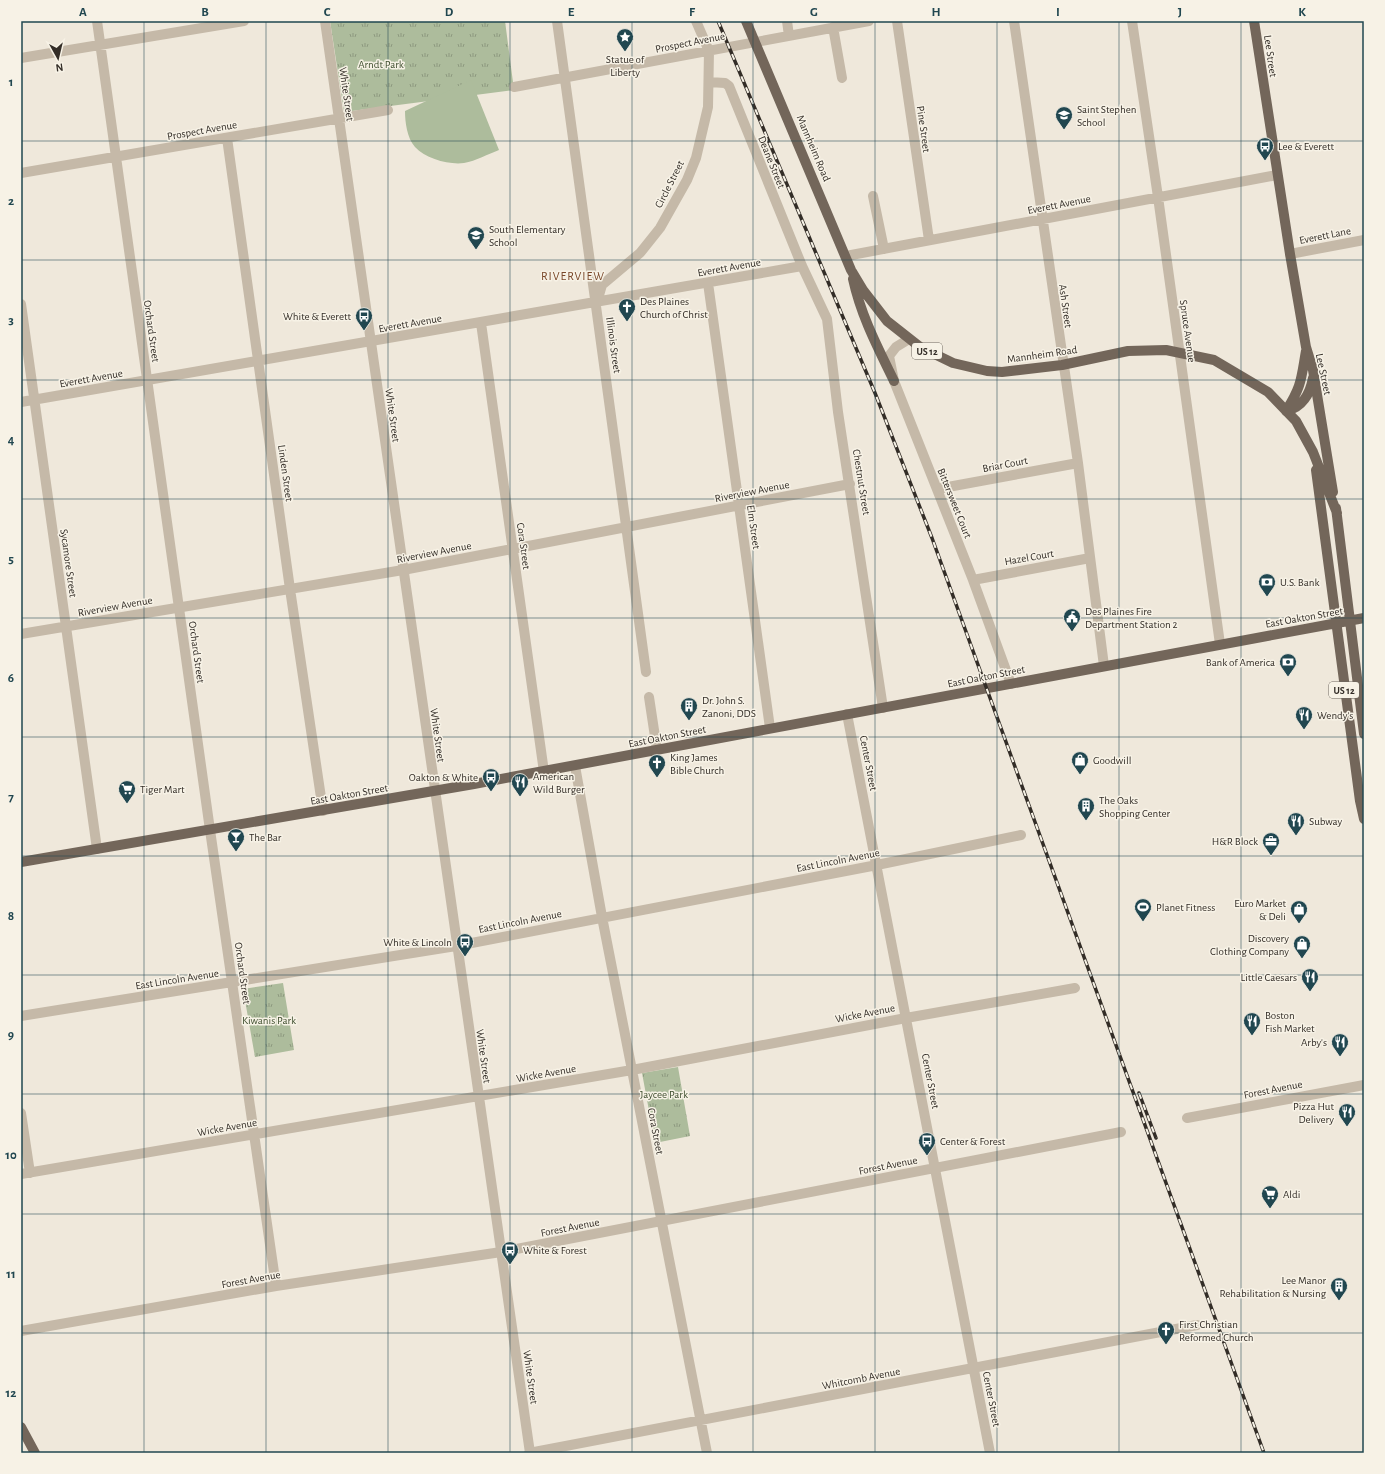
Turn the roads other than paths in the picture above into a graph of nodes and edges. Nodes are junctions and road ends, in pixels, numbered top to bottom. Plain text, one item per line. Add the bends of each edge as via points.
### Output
1 (97, 21) edge
2 (244, 21) edge
3 (325, 21) edge
4 (557, 21) edge
5 (696, 21) edge
6 (746, 21) edge
7 (787, 21) edge
8 (869, 21) edge
9 (897, 21) edge
10 (1014, 21) edge
11 (1132, 21) edge
12 (1254, 21) edge
13 (834, 28) junction
14 (789, 36) junction
15 (755, 42) junction
16 (100, 45) junction
17 (709, 51) junction
18 (21, 58) edge
19 (565, 78) junction
20 (842, 78) dead end
21 (709, 82) junction
22 (514, 87) dead end
23 (388, 110) dead end
24 (338, 118) junction
25 (227, 138) junction
26 (116, 157) junction
27 (21, 173) edge
28 (1277, 175) junction
29 (873, 196) dead end
30 (1158, 197) junction
31 (1042, 219) junction
32 (928, 240) junction
33 (1364, 240) edge
34 (884, 248) junction
35 (1290, 254) junction
36 (846, 256) junction
37 (802, 266) junction
38 (851, 270) junction
39 (708, 283) junction
40 (596, 302) junction
41 (21, 304) edge
42 (481, 323) junction
43 (909, 339) junction
44 (370, 342) junction
45 (1306, 347) junction
46 (1179, 352) junction
47 (258, 361) junction
48 (1062, 364) junction
49 (1313, 370) junction
50 (147, 380) junction
51 (894, 381) junction
52 (34, 400) junction
53 (21, 402) edge
54 (1286, 411) junction
55 (1313, 452) junction
56 (1078, 463) junction
57 (850, 484) junction
58 (937, 489) junction
59 (739, 506) junction
60 (1337, 513) junction
61 (627, 527) junction
62 (513, 549) junction
63 (1090, 558) junction
64 (403, 570) junction
65 (973, 580) junction
66 (290, 589) junction
67 (179, 608) junction
68 (1364, 618) edge
69 (1349, 621) junction
70 (1336, 623) junction
71 (66, 627) junction
72 (21, 634) edge
73 (1220, 644) junction
74 (1104, 666) junction
75 (646, 672) dead end
76 (1011, 684) junction
77 (649, 697) dead end
78 (883, 708) junction
79 (847, 714) junction
80 (770, 728) junction
81 (1364, 734) edge
82 (657, 750) junction
83 (574, 766) junction
84 (544, 772) junction
85 (434, 792) junction
86 (323, 811) junction
87 (1364, 819) edge
88 (210, 830) junction
89 (1021, 835) dead end
90 (96, 849) junction
91 (21, 862) edge
92 (876, 865) junction
93 (602, 917) junction
94 (456, 946) junction
95 (232, 982) junction
96 (1075, 988) dead end
97 (21, 1016) edge
98 (906, 1018) junction
99 (632, 1070) junction
100 (1364, 1085) edge
101 (478, 1097) junction
102 (21, 1113) edge
103 (1187, 1118) dead end
104 (1121, 1132) dead end
105 (255, 1135) junction
106 (935, 1168) junction
107 (25, 1174) edge
108 (662, 1221) junction
109 (501, 1252) junction
110 (276, 1286) junction
111 (1197, 1325) dead end
112 (21, 1331) edge
113 (974, 1369) junction
114 (701, 1420) junction
115 (21, 1426) edge
116 (35, 1453) edge
117 (530, 1453) edge
118 (707, 1453) edge
119 (990, 1453) edge

1 - 16 street, Orchard Street
2 - 16 street
3 - 24 street, White Street
4 - 19 street, Illinois Street
5 - 17 street
6 - 15 main road, Mannheim Road / US 12
7 - 14 street
8 - 13 street, Prospect Avenue
9 - 32 street, Pine Street
10 - 31 street, Ash Street
11 - 30 street, Spruce Avenue
12 - 28 main road, Lee Street
13 - 14 street, Prospect Avenue
13 - 20 street
14 - 15 street, Prospect Avenue
15 - 17 street, Prospect Avenue
15 - 36 main road, Mannheim Road / US 12
16 - 18 street
16 - 26 street, Orchard Street
17 - 19 street, Prospect Avenue
17 - 21 street, Circle Street
19 - 22 street, Prospect Avenue
19 - 40 street, Illinois Street
21 - 37 street, Deane Street via 725,83 729,86
21 - 40 street, Circle Street via 708,107 702,135 687,180 660,228 640,253 602,285
23 - 24 street, Prospect Avenue
24 - 25 street, Prospect Avenue
24 - 44 street, White Street
25 - 26 street, Prospect Avenue
25 - 47 street, Linden Street
26 - 27 street, Prospect Avenue
26 - 50 street, Orchard Street
28 - 30 street, Everett Avenue
28 - 35 main road, Lee Street
29 - 34 street
30 - 31 street, Everett Avenue
30 - 46 street, Spruce Avenue
31 - 32 street, Everett Avenue
31 - 48 street, Ash Street
32 - 34 street, Everett Avenue
33 - 35 street, Everett Lane
34 - 36 street, Everett Avenue
35 - 45 main road, Lee Street
36 - 38 main road, Mannheim Road / US 12
37 - 39 street, Everett Avenue
37 - 57 street, Chestnut Street via 827,319
38 - 43 main road, Mannheim Road / US 12 via 875,308
38 - 51 main road via 858,301
39 - 40 street, Everett Avenue
39 - 59 street, Elm Street
40 - 42 street, Everett Avenue
40 - 61 street, Illinois Street
41 - 52 street, Sycamore Street
42 - 44 street, Everett Avenue
42 - 62 street, Cora Street
43 - 48 main road, Mannheim Road / US 12 via 952,363 987,371 1025,371
43 - 51 street, Bittersweet Court via 896,347 889,356
44 - 47 street, Everett Avenue
44 - 64 street, White Street
45 - 49 main road, Lee Street
45 - 54 main road via 1302,381
46 - 48 main road, Mannheim Road / US 12 via 1128,352
46 - 54 main road, Mannheim Road / US 12 via 1214,360 1268,392
46 - 73 street, Spruce Avenue
47 - 50 street, Everett Avenue
47 - 66 street, Linden Street
48 - 56 street, Ash Street
49 - 54 main road via 1312,385 1302,403
49 - 60 main road, Lee Street
50 - 52 street, Everett Avenue
50 - 67 street, Orchard Street
51 - 58 street, Bittersweet Court
52 - 53 street, Everett Avenue
52 - 71 street, Sycamore Street
54 - 55 main road, Mannheim Road / US 12 via 1296,421
55 - 60 main road, US 12
55 - 70 main road, US 12
56 - 58 street, Briar Court
56 - 63 street, Ash Street
57 - 59 street, Riverview Avenue
57 - 78 street, Chestnut Street
58 - 65 street, Bittersweet Court
59 - 61 street, Riverview Avenue
59 - 80 street, Elm Street
60 - 69 main road, Lee Street / US 12
61 - 62 street, Riverview Avenue
61 - 75 street, Illinois Street
62 - 64 street, Riverview Avenue
62 - 84 street, Cora Street
63 - 65 street, Hazel Court
63 - 74 street, Ash Street
64 - 66 street, Riverview Avenue
64 - 85 street, White Street
65 - 76 street, Bittersweet Court
66 - 67 street, Riverview Avenue
66 - 86 street, Linden Street
67 - 71 street, Riverview Avenue
67 - 88 street, Orchard Street
68 - 69 main road, East Oakton Street
69 - 70 main road, East Oakton Street
69 - 81 main road, Lee Street / US 12
70 - 73 main road, East Oakton Street
70 - 87 main road, US 12
71 - 72 street, Riverview Avenue
71 - 90 street, Sycamore Street
73 - 74 main road, East Oakton Street
74 - 76 main road, East Oakton Street
76 - 78 main road, East Oakton Street
77 - 82 street
78 - 79 main road, East Oakton Street
79 - 80 main road, East Oakton Street
79 - 92 street, Center Street
80 - 82 main road, East Oakton Street
82 - 83 main road, East Oakton Street
83 - 84 main road, East Oakton Street
83 - 93 street, Cora Street
84 - 85 main road, East Oakton Street
85 - 86 main road, East Oakton Street
85 - 94 street, White Street
86 - 88 main road, East Oakton Street
88 - 90 main road, East Oakton Street
88 - 95 street, Orchard Street
89 - 92 street, East Lincoln Avenue
90 - 91 main road, East Oakton Street
92 - 93 street, East Lincoln Avenue
92 - 98 street, Center Street
93 - 94 street, East Lincoln Avenue
93 - 99 street, Cora Street
94 - 95 street, East Lincoln Avenue
94 - 101 street, White Street
95 - 97 street, East Lincoln Avenue
95 - 105 street, Orchard Street
96 - 98 street, Wicke Avenue
98 - 99 street, Wicke Avenue
98 - 106 street, Center Street
99 - 101 street, Wicke Avenue
99 - 108 street, Cora Street
100 - 103 street, Forest Avenue
101 - 105 street, Wicke Avenue
101 - 109 street, White Street
102 - 107 street
104 - 106 street, Forest Avenue
105 - 107 street, Wicke Avenue
105 - 110 street, Orchard Street
106 - 108 street, Forest Avenue
106 - 113 street, Center Street
108 - 109 street, Forest Avenue
108 - 114 street, Cora Street
109 - 110 street, Forest Avenue
109 - 117 street, White Street
110 - 112 street, Forest Avenue
111 - 113 street, Whitcomb Avenue
113 - 114 street, Whitcomb Avenue
113 - 119 street, Center Street
114 - 117 street, Whitcomb Avenue
114 - 118 street, Cora Street
115 - 116 main road

